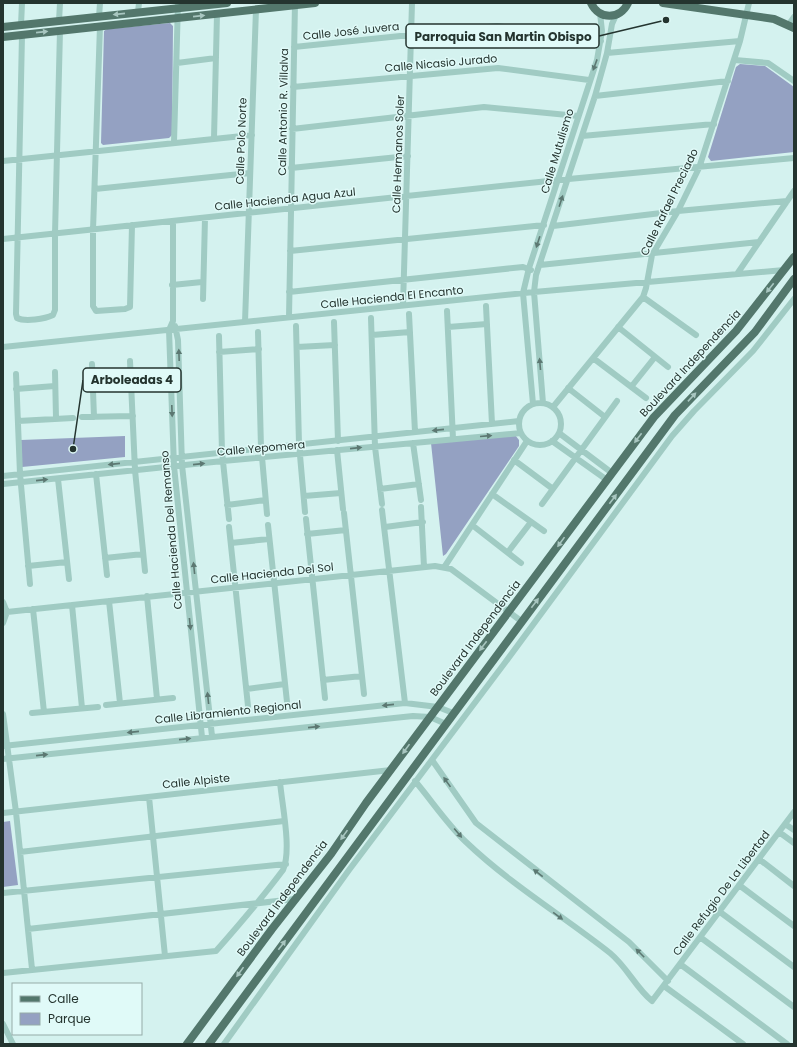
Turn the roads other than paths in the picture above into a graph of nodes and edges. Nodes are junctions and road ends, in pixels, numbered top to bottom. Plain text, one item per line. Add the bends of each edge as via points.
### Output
1 (22, 3) edge
2 (60, 3) edge
3 (100, 3) edge
4 (139, 3) edge
5 (227, 3) edge
6 (315, 3) edge
7 (412, 3) edge
8 (591, 3) edge
9 (628, 3) edge
10 (663, 3) edge
11 (749, 3) edge
12 (217, 4) edge
13 (295, 4) edge
14 (178, 6) edge
15 (256, 9) junction
16 (138, 12) junction
17 (217, 14) junction
18 (600, 14) junction
19 (616, 15) junction
20 (747, 15) junction
21 (99, 17) junction
22 (794, 17) edge
23 (178, 18) junction
24 (59, 21) junction
25 (21, 25) junction
26 (100, 26) junction
27 (791, 26) edge
28 (3, 27) edge
29 (60, 30) junction
30 (411, 34) junction
31 (22, 35) junction
32 (3, 37) edge
33 (601, 41) junction
34 (740, 41) junction
35 (294, 47) junction
36 (607, 54) junction
37 (216, 58) junction
38 (735, 60) junction
39 (177, 63) junction
40 (410, 76) junction
41 (590, 80) junction
42 (728, 81) junction
43 (794, 81) edge
44 (293, 87) junction
45 (595, 96) junction
46 (578, 116) junction
47 (409, 117) junction
48 (714, 124) junction
49 (292, 129) junction
50 (252, 135) junction
51 (582, 136) junction
52 (214, 138) junction
53 (174, 142) junction
54 (96, 150) junction
55 (57, 155) junction
56 (408, 156) junction
57 (794, 158) edge
58 (20, 160) junction
59 (3, 162) edge
60 (291, 168) junction
61 (699, 168) junction
62 (250, 173) junction
63 (558, 180) junction
64 (568, 180) junction
65 (94, 189) junction
66 (794, 191) edge
67 (407, 196) junction
68 (787, 201) junction
69 (290, 208) junction
70 (678, 211) junction
71 (248, 213) junction
72 (205, 218) junction
73 (173, 221) junction
74 (544, 225) junction
75 (132, 226) junction
76 (553, 226) junction
77 (93, 230) junction
78 (55, 234) junction
79 (16, 238) junction
80 (3, 239) edge
81 (405, 240) junction
82 (758, 242) junction
83 (290, 251) junction
84 (652, 255) junction
85 (794, 257) edge
86 (540, 265) junction
87 (530, 268) junction
88 (784, 270) junction
89 (737, 274) junction
90 (536, 275) junction
91 (794, 279) edge
92 (404, 280) junction
93 (648, 281) junction
94 (202, 282) junction
95 (172, 285) junction
96 (289, 292) junction
97 (534, 292) junction
98 (524, 293) junction
99 (643, 297) junction
100 (202, 299) dead end
101 (794, 299) edge
102 (403, 306) junction
103 (486, 306) dead end
104 (447, 311) dead end
105 (409, 314) dead end
106 (289, 318) junction
107 (371, 318) dead end
108 (173, 321) junction
109 (245, 322) junction
110 (334, 322) dead end
111 (487, 324) junction
112 (296, 326) dead end
113 (448, 327) junction
114 (618, 327) junction
115 (176, 329) junction
116 (169, 330) junction
117 (258, 332) dead end
118 (410, 332) junction
119 (219, 336) dead end
120 (372, 336) junction
121 (696, 336) dead end
122 (335, 345) junction
123 (3, 347) edge
124 (297, 347) junction
125 (258, 349) junction
126 (219, 352) junction
127 (655, 357) junction
128 (593, 358) junction
129 (130, 361) dead end
130 (92, 364) dead end
131 (668, 367) dead end
132 (55, 372) dead end
133 (16, 374) dead end
134 (131, 378) junction
135 (92, 381) junction
136 (55, 386) junction
137 (631, 387) junction
138 (568, 388) junction
139 (16, 389) junction
140 (646, 398) dead end
141 (617, 401) dead end
142 (543, 403) junction
143 (533, 404) junction
144 (552, 407) junction
145 (133, 416) junction
146 (82, 417) dead end
147 (94, 417) junction
148 (605, 417) junction
149 (56, 418) junction
150 (73, 418) dead end
151 (18, 421) junction
152 (519, 421) junction
153 (492, 424) junction
154 (452, 429) junction
155 (415, 432) junction
156 (521, 433) junction
157 (559, 433) junction
158 (375, 437) junction
159 (453, 439) junction
160 (527, 440) junction
161 (338, 441) junction
162 (552, 441) junction
163 (413, 443) junction
164 (299, 444) junction
165 (375, 447) junction
166 (261, 448) junction
167 (581, 449) junction
168 (337, 450) junction
169 (222, 452) junction
170 (300, 454) junction
171 (182, 457) junction
172 (262, 457) junction
173 (575, 457) junction
174 (174, 458) junction
175 (514, 460) junction
176 (223, 461) junction
177 (134, 462) junction
178 (182, 465) junction
179 (174, 466) junction
180 (135, 470) junction
181 (612, 473) junction
182 (20, 474) junction
183 (96, 474) junction
184 (3, 476) edge
185 (58, 478) junction
186 (607, 480) junction
187 (21, 482) junction
188 (3, 484) edge
189 (419, 484) junction
190 (380, 489) junction
191 (553, 489) junction
192 (342, 493) junction
193 (492, 494) junction
194 (304, 496) junction
195 (265, 500) junction
196 (421, 500) dead end
197 (227, 504) junction
198 (542, 504) dead end
199 (421, 507) dead end
200 (267, 514) dead end
201 (228, 519) dead end
202 (423, 522) junction
203 (531, 522) junction
204 (472, 524) junction
205 (268, 525) dead end
206 (229, 527) dead end
207 (384, 527) junction
208 (346, 530) junction
209 (544, 531) dead end
210 (307, 534) junction
211 (269, 539) junction
212 (231, 542) junction
213 (508, 552) junction
214 (143, 554) junction
215 (105, 558) junction
216 (67, 562) junction
217 (521, 563) dead end
218 (28, 566) junction
219 (445, 566) junction
220 (424, 567) junction
221 (389, 570) junction
222 (145, 571) dead end
223 (107, 575) dead end
224 (352, 575) junction
225 (555, 576) junction
226 (69, 579) dead end
227 (312, 579) junction
228 (274, 583) junction
229 (30, 584) dead end
230 (563, 584) junction
231 (236, 586) junction
232 (196, 591) junction
233 (186, 592) junction
234 (147, 596) junction
235 (109, 601) junction
236 (3, 602) edge
237 (72, 605) junction
238 (33, 609) junction
239 (7, 612) junction
240 (509, 612) junction
241 (521, 621) junction
242 (3, 623) edge
243 (362, 676) junction
244 (323, 680) junction
245 (284, 684) junction
246 (247, 689) junction
247 (364, 694) dead end
248 (173, 698) dead end
249 (325, 698) dead end
250 (157, 699) junction
251 (287, 702) dead end
252 (120, 703) junction
253 (405, 703) junction
254 (106, 705) dead end
255 (98, 706) dead end
256 (248, 706) dead end
257 (438, 707) junction
258 (82, 708) junction
259 (44, 712) junction
260 (32, 713) dead end
261 (453, 713) junction
262 (3, 714) edge
263 (430, 717) junction
264 (211, 723) junction
265 (446, 724) junction
266 (201, 725) junction
267 (212, 736) junction
268 (202, 738) junction
269 (5, 746) edge
270 (6, 759) edge
271 (432, 760) junction
272 (391, 770) junction
273 (415, 781) junction
274 (280, 782) junction
275 (149, 797) junction
276 (16, 812) junction
277 (794, 812) edge
278 (3, 813) edge
279 (284, 821) junction
280 (785, 824) junction
281 (794, 830) edge
282 (779, 832) junction
283 (153, 838) junction
284 (794, 843) edge
285 (20, 852) junction
286 (759, 859) junction
287 (286, 864) junction
288 (157, 876) junction
289 (739, 885) junction
290 (794, 886) edge
291 (24, 891) junction
292 (3, 893) edge
293 (295, 899) junction
294 (254, 905) junction
295 (720, 912) junction
296 (161, 915) junction
297 (794, 926) edge
298 (28, 929) junction
299 (700, 937) junction
300 (165, 956) junction
301 (680, 964) junction
302 (794, 967) edge
303 (32, 969) junction
304 (3, 973) edge
305 (666, 983) junction
306 (794, 1007) edge
307 (3, 1024) edge
308 (13, 1044) edge
309 (187, 1044) edge
310 (209, 1044) edge
311 (224, 1044) edge
312 (743, 1044) edge
313 (787, 1044) edge

1 - 25 street
2 - 24 street
3 - 21 street
4 - 16 street
5 - 12 main road
6 - 13 main road
7 - 30 street, Calle Hermanos Soler
8 - 18 main road
9 - 19 main road
10 - 20 main road
11 - 20 street, Calle Rafael Preciado
12 - 14 main road
13 - 15 main road
13 - 35 street, Calle Antonio R. Villalva
14 - 16 main road
14 - 23 street
15 - 17 main road
15 - 50 street, Calle Polo Norte
16 -> 21 main road
23 -> 17 main road
17 - 37 street
18 - 19 main road
18 - 33 street, Calle Mutulismo
19 - 36 street, Calle Mutulismo
20 - 27 main road via 774,19
20 - 34 street, Calle Rafael Preciado
21 - 24 main road
22 - 27 street
23 - 26 main road
23 - 39 street
24 - 25 main road
25 - 28 main road
26 - 29 main road
26 - 54 street
31 -> 29 main road
29 - 55 street
30 - 33 street, Calle José Juvera via 497,26
30 - 35 street, Calle José Juvera
30 - 40 street, Calle Hermanos Soler
31 - 32 main road
31 - 58 street
33 -> 41 street, Calle Mutulismo
34 - 36 street
34 - 38 street, Calle Rafael Preciado
35 - 44 street, Calle Antonio R. Villalva
36 - 45 street, Calle Mutulismo
37 - 39 street
37 - 52 street
38 - 42 street, Calle Rafael Preciado
38 - 43 street via 768,63
39 - 53 street
40 - 41 street, Calle Nicasio Jurado via 498,68
40 - 44 street, Calle Nicasio Jurado
40 - 47 street, Calle Hermanos Soler
41 - 46 street, Calle Mutulismo
42 - 45 street
42 - 48 street, Calle Rafael Preciado
44 - 49 street, Calle Antonio R. Villalva
45 - 51 street, Calle Mutulismo
46 - 47 street via 494,107
46 - 63 street, Calle Mutulismo
47 - 49 street
47 - 56 street, Calle Hermanos Soler
48 - 51 street
48 - 61 street, Calle Rafael Preciado
49 - 60 street, Calle Antonio R. Villalva
50 - 52 street
50 - 62 street, Calle Polo Norte
51 - 64 street, Calle Mutulismo
52 - 53 street
53 - 54 street
54 - 55 street
54 - 65 street
55 - 58 street
55 - 78 street
56 - 60 street
56 - 67 street, Calle Hermanos Soler
57 - 61 street, Calle Hacienda Agua Azul
58 - 59 street
58 - 79 street
60 - 69 street, Calle Antonio R. Villalva
61 - 64 street, Calle Hacienda Agua Azul
61 - 70 street, Calle Rafael Preciado
62 - 65 street
62 - 71 street, Calle Polo Norte
63 - 64 street, Calle Hacienda Agua Azul
63 - 67 street, Calle Hacienda Agua Azul
63 - 74 street, Calle Mutulismo
76 -> 64 street, Calle Mutulismo
65 - 77 street
66 - 68 street
67 - 69 street, Calle Hacienda Agua Azul
67 - 81 street, Calle Hermanos Soler
68 - 70 street
68 - 82 street
69 - 71 street, Calle Hacienda Agua Azul
69 - 83 street, Calle Antonio R. Villalva
70 - 76 street
70 - 84 street, Calle Rafael Preciado
71 - 72 street, Calle Hacienda Agua Azul
71 - 109 street, Calle Polo Norte
72 - 73 street, Calle Hacienda Agua Azul
72 - 94 street
73 - 75 street, Calle Hacienda Agua Azul
73 - 95 street, Calle Hacienda Del Remanso
74 - 81 street
74 -> 87 street, Calle Mutulismo
75 - 77 street, Calle Hacienda Agua Azul
75 - 77 street via 130,307 102,312 93,308
76 - 86 street, Calle Mutulismo
77 - 78 street, Calle Hacienda Agua Azul
78 - 79 street, Calle Hacienda Agua Azul
78 - 79 street via 55,310 48,318 22,320 16,316
79 - 80 street, Calle Hacienda Agua Azul
81 - 83 street
81 - 92 street, Calle Hermanos Soler
82 - 84 street
82 - 89 street
83 - 96 street, Calle Antonio R. Villalva
84 - 86 street
84 - 93 street, Calle Rafael Preciado
85 - 88 main road, Boulevard Independencia
86 - 90 street, Calle Mutulismo
87 - 90 street
87 - 92 street
87 - 98 street, Calle Mutulismo
88 - 89 street, Calle Hacienda El Encanto
88 -> 181 main road, Boulevard Independencia via 736,331 654,417
89 - 93 street, Calle Hacienda El Encanto
90 - 97 street, Calle Mutulismo
225 -> 91 main road via 675,415 755,332
92 - 96 street
92 - 102 street, Calle Hermanos Soler
93 - 97 street, Calle Hacienda El Encanto
93 - 99 street, Calle Rafael Preciado
94 - 95 street
94 - 100 street
95 - 108 street, Calle Hacienda Del Remanso
96 - 106 street, Calle Antonio R. Villalva
97 - 98 street, Calle Hacienda El Encanto
142 -> 97 street, Calle Mutulismo
98 - 102 street, Calle Hacienda El Encanto
98 - 143 street, Calle Mutulismo
99 - 114 street, Calle Rafael Preciado
99 - 121 street
101 - 230 street via 753,352 672,436
102 - 106 street, Calle Hacienda El Encanto
103 - 111 street
104 - 113 street
105 - 118 street
106 - 109 street, Calle Hacienda El Encanto
107 - 120 street
108 - 115 street, Calle Hacienda Del Remanso
108 - 116 street, Calle Hacienda Del Remanso
109 - 115 street, Calle Hacienda El Encanto
110 - 122 street
111 - 113 street
111 - 153 street
112 - 124 street
113 - 154 street
114 - 127 street
114 - 128 street, Calle Rafael Preciado
115 - 116 street, Calle Hacienda El Encanto
171 -> 115 street, Calle Hacienda Del Remanso
116 - 123 street, Calle Hacienda El Encanto
116 -> 174 street, Calle Hacienda Del Remanso
117 - 125 street
118 - 120 street
118 - 155 street
119 - 126 street
120 - 158 street
122 - 124 street
122 - 161 street
124 - 164 street
125 - 126 street
125 - 166 street
126 - 169 street
127 - 131 street
127 - 137 street
128 - 137 street
128 - 138 street, Calle Rafael Preciado
129 - 134 street
130 - 135 street
132 - 136 street
133 - 139 street
134 - 135 street
134 - 145 street
135 - 147 street
136 - 139 street
136 - 149 street
137 - 140 street
138 - 144 street, Calle Rafael Preciado
138 - 148 street
139 - 151 street
141 - 148 street
142 - 143 street
142 - 144 street
143 - 152 street via 525,409
144 - 157 street via 560,416
145 - 147 street
145 - 177 street
146 - 147 street
148 - 167 street
149 - 150 street
149 - 151 street
151 - 182 street
152 - 153 street, Calle Yepomera
152 - 156 street
153 - 154 street, Calle Yepomera
154 -> 155 street, Calle Yepomera
154 - 159 street
155 - 158 street, Calle Yepomera
159 -> 156 street, Calle Yepomera
156 - 160 street
157 - 162 street
157 - 167 street
158 - 161 street, Calle Yepomera
158 - 165 street
159 - 163 street, Calle Yepomera
160 - 162 street via 542,445
160 - 175 street
161 - 164 street, Calle Yepomera
162 - 173 street
163 - 165 street, Calle Yepomera
163 - 189 street
164 - 166 street, Calle Yepomera
164 - 170 street
168 -> 165 street, Calle Yepomera
165 - 190 street
166 - 169 street, Calle Yepomera
167 - 173 street
167 - 181 street
168 - 170 street, Calle Yepomera
168 - 192 street
169 - 171 street, Calle Yepomera
169 - 176 street
170 - 172 street, Calle Yepomera
170 - 194 street
171 - 174 street, Calle Yepomera
171 - 178 street, Calle Hacienda Del Remanso
172 - 176 street, Calle Yepomera
172 - 195 street
173 - 186 street
173 - 191 street
174 - 177 street, Calle Yepomera
174 - 179 street, Calle Hacienda Del Remanso
175 - 191 street
175 - 193 street
178 -> 176 street, Calle Yepomera
176 - 197 street
177 - 180 street
177 -> 182 street, Calle Yepomera
178 - 179 street, Calle Yepomera
232 -> 178 street, Calle Hacienda Del Remanso
179 - 180 street, Calle Yepomera
179 - 233 street, Calle Hacienda Del Remanso
180 - 183 street, Calle Yepomera
180 - 214 street
181 - 186 main road, Boulevard Independencia
182 - 184 street, Calle Yepomera
182 - 187 street
183 - 185 street, Calle Yepomera
183 - 215 street
187 -> 185 street, Calle Yepomera
185 - 216 street
186 -> 240 main road, Boulevard Independencia
187 - 188 street, Calle Yepomera
187 - 218 street
189 - 190 street
189 - 196 street
190 - 207 street
191 - 198 street
192 - 194 street
192 - 208 street
193 - 203 street
193 - 204 street
194 - 210 street
195 - 197 street
195 - 200 street
197 - 201 street
199 - 202 street
202 - 207 street
202 - 220 street
203 - 209 street
203 - 213 street
204 - 213 street
204 - 219 street
205 - 211 street
206 - 212 street
207 - 221 street
208 - 210 street
208 - 224 street
210 - 227 street
211 - 212 street
211 - 228 street
212 - 231 street
213 - 217 street
214 - 215 street
214 - 222 street
215 - 223 street
216 - 218 street
216 - 226 street
218 - 229 street
219 - 220 street, Calle Hacienda Del Sol
219 - 240 street
220 - 221 street, Calle Hacienda Del Sol
221 - 224 street, Calle Hacienda Del Sol
221 - 253 street
224 - 227 street, Calle Hacienda Del Sol
224 - 243 street
225 - 230 street
241 -> 225 main road
227 - 228 street, Calle Hacienda Del Sol
227 - 244 street
228 - 231 street, Calle Hacienda Del Sol
228 - 245 street
230 - 271 street
231 - 232 street, Calle Hacienda Del Sol
231 - 246 street
232 - 233 street, Calle Hacienda Del Sol
264 -> 232 street, Calle Hacienda Del Remanso
233 - 234 street, Calle Hacienda Del Sol
233 -> 266 street, Calle Hacienda Del Remanso
234 - 235 street, Calle Hacienda Del Sol
234 - 250 street
235 - 237 street, Calle Hacienda Del Sol
235 - 252 street
236 - 239 street
237 - 238 street, Calle Hacienda Del Sol
237 - 258 street
238 - 239 street, Calle Hacienda Del Sol
238 - 259 street
239 - 242 street
240 - 241 street
240 -> 257 main road, Boulevard Independencia
241 - 261 main road
243 - 244 street
243 - 247 street
244 - 249 street
245 - 246 street
245 - 251 street
246 - 256 street
248 - 250 street
250 - 252 street
252 - 254 street
253 - 257 street, Calle Libramiento Regional
253 -> 264 street, Calle Libramiento Regional
255 - 258 street
257 - 261 street, Calle Libramiento Regional
257 - 263 main road, Boulevard Independencia
258 - 259 street
259 - 260 street
261 - 265 main road
262 - 269 street
263 - 265 street, Calle Libramiento Regional
267 -> 263 street, Calle Libramiento Regional via 413,716
263 -> 272 main road, Boulevard Independencia
264 - 266 street, Calle Libramiento Regional
264 - 267 street, Calle Hacienda Del Remanso
310 -> 265 main road
266 - 268 street, Calle Hacienda Del Remanso
266 -> 269 street, Calle Libramiento Regional
267 - 268 street, Calle Libramiento Regional
270 -> 268 street, Calle Libramiento Regional
269 - 270 street
270 - 276 street
271 - 273 street
305 -> 271 street via 629,942 476,823
272 - 274 street, Calle Alpiste
272 -> 293 main road, Boulevard Independencia via 331,854
273 -> 305 street, Calle Refugio De La Libertad via 466,842 539,902 611,954 652,1001
273 - 311 street
274 - 275 street, Calle Alpiste
274 - 279 street
275 - 276 street, Calle Alpiste
275 - 283 street
276 - 278 street, Calle Alpiste
276 - 285 street
277 - 280 street, Calle Refugio De La Libertad
279 - 283 street
279 - 287 street
280 - 281 street
280 - 282 street, Calle Refugio De La Libertad
282 - 284 street
282 - 286 street, Calle Refugio De La Libertad
283 - 285 street
283 - 288 street
285 - 291 street
286 - 289 street, Calle Refugio De La Libertad
286 - 290 street
287 - 288 street
287 - 294 street
288 - 291 street
288 - 296 street
289 - 295 street, Calle Refugio De La Libertad
289 - 297 street
291 - 292 street
291 - 298 street
293 - 294 street
293 -> 309 main road, Boulevard Independencia
294 - 296 street
294 - 300 street via 231,937 216,951
295 - 299 street, Calle Refugio De La Libertad
295 - 302 street
296 - 298 street
296 - 300 street
298 - 303 street
299 - 301 street, Calle Refugio De La Libertad
299 - 306 street
300 - 303 street
301 - 305 street, Calle Refugio De La Libertad
301 - 313 street
303 - 304 street
305 - 312 street
307 - 308 street

